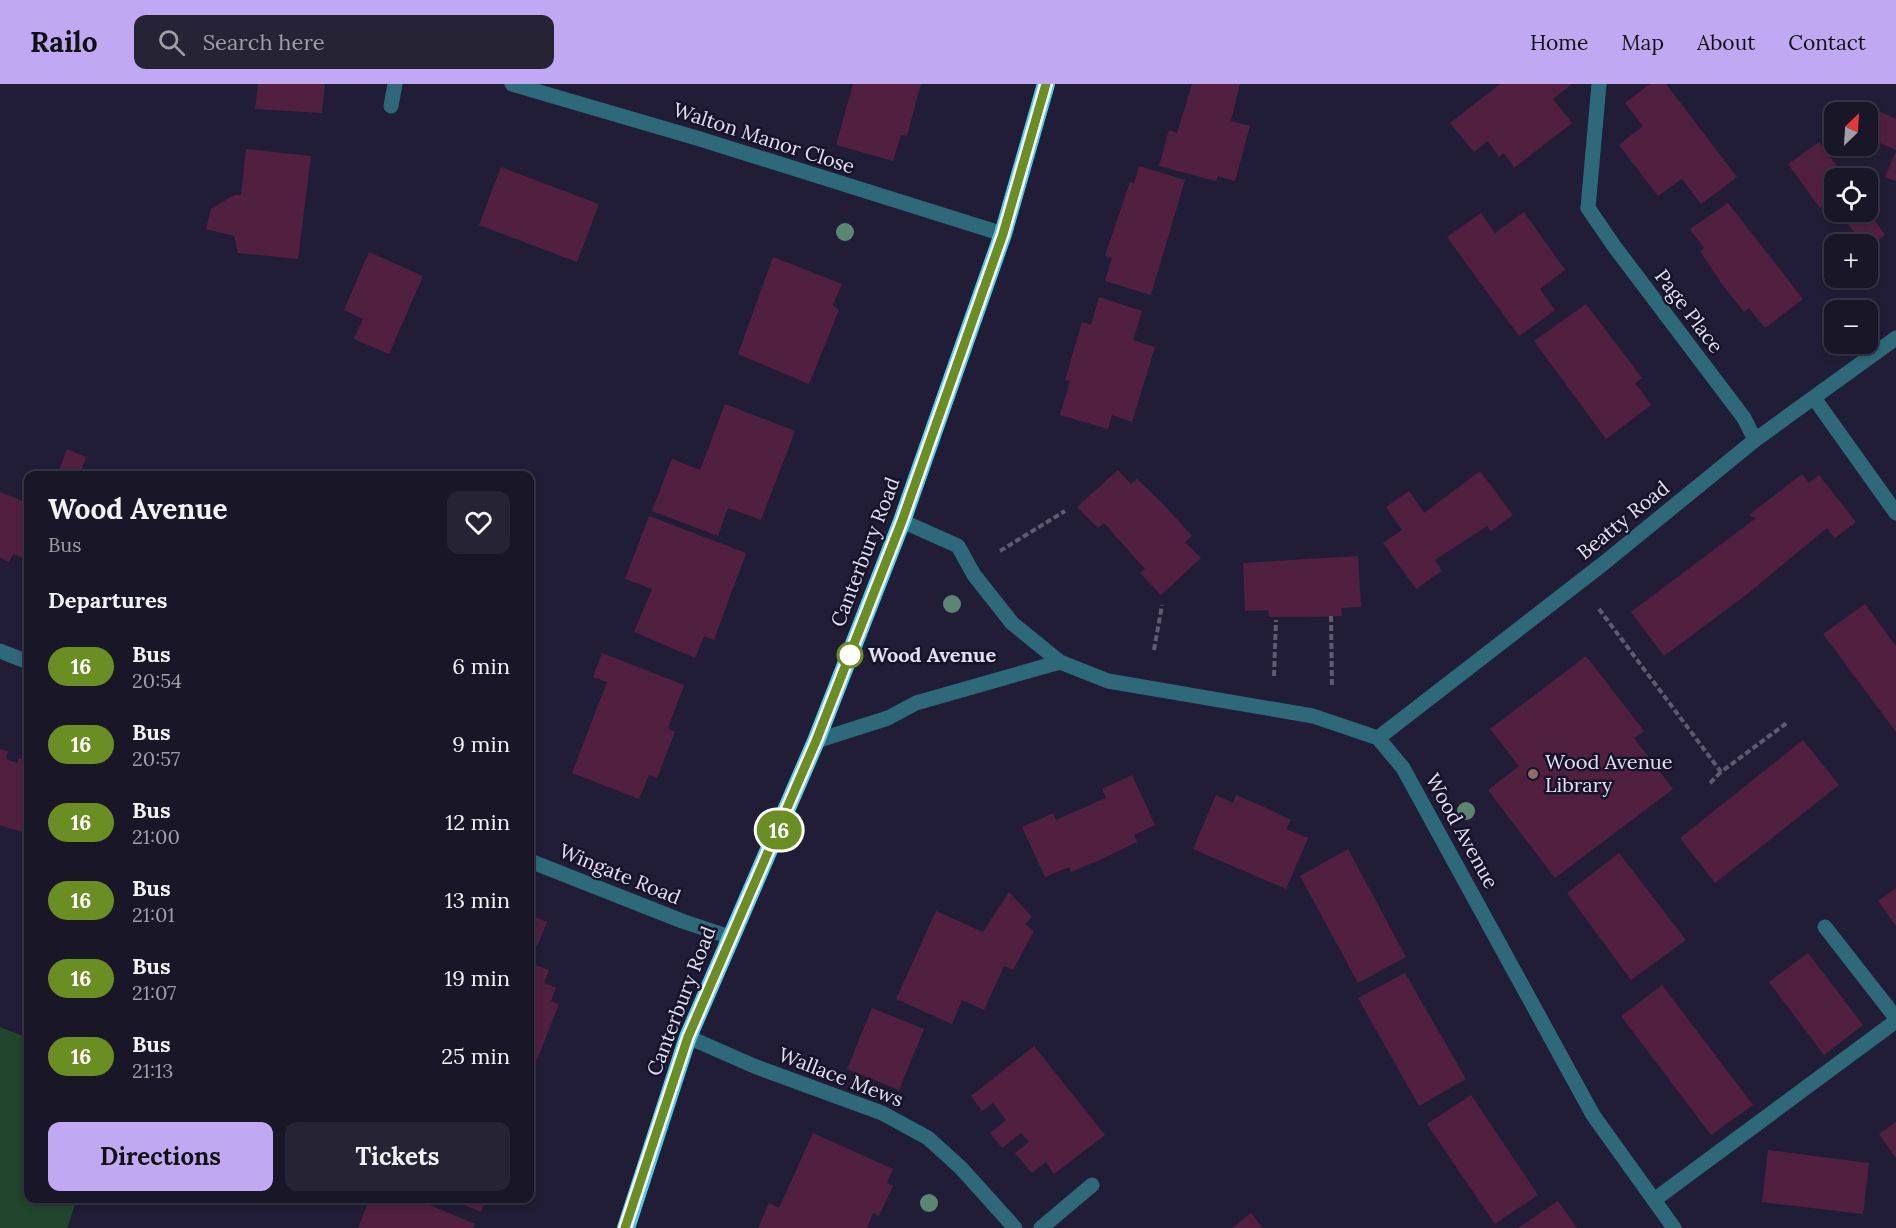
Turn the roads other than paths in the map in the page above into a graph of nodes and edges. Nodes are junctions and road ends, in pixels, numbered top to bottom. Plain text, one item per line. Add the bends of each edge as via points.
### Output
1 (395, 84) edge
2 (512, 84) edge
3 (1046, 84) edge
4 (1599, 84) edge
5 (391, 106) dead end
6 (1003, 234) junction
7 (1896, 338) edge
8 (1814, 398) junction
9 (1755, 440) junction
10 (1896, 513) edge
11 (902, 521) junction
12 (0, 651) edge
13 (24, 660) edge
14 (1060, 662) junction
15 (1378, 738) junction
16 (816, 741) junction
17 (534, 863) edge
18 (1825, 927) dead end
19 (730, 937) junction
20 (1896, 1020) edge
21 (688, 1037) junction
22 (1092, 1185) dead end
23 (1654, 1200) junction
24 (626, 1228) edge
25 (1015, 1228) edge
26 (1041, 1228) edge
27 (1674, 1228) edge

1 - 5 street
2 - 6 street, Walton Manor Close
3 - 6 highway, Canterbury Road
4 - 9 street, Page Place via 1588,208 1744,418
6 - 11 highway, Canterbury Road
7 - 8 street, Beatty Road
8 - 9 street, Beatty Road
8 - 10 street
9 - 15 street, Beatty Road
11 - 14 street via 958,546 974,575 1012,623
11 - 16 highway, Canterbury Road
12 - 13 street
14 - 15 street via 1108,681 1314,716
14 - 16 street via 916,703 888,718
15 - 23 street, Wood Avenue via 1403,768 1593,1115
16 - 19 highway, Canterbury Road
17 - 19 street, Wingate Road
18 - 20 street
19 - 21 highway, Canterbury Road
20 - 23 street
21 - 24 highway, Canterbury Road
21 - 25 street, Wallace Mews via 764,1070 882,1113 928,1138
22 - 26 street
23 - 27 street, Wood Avenue

